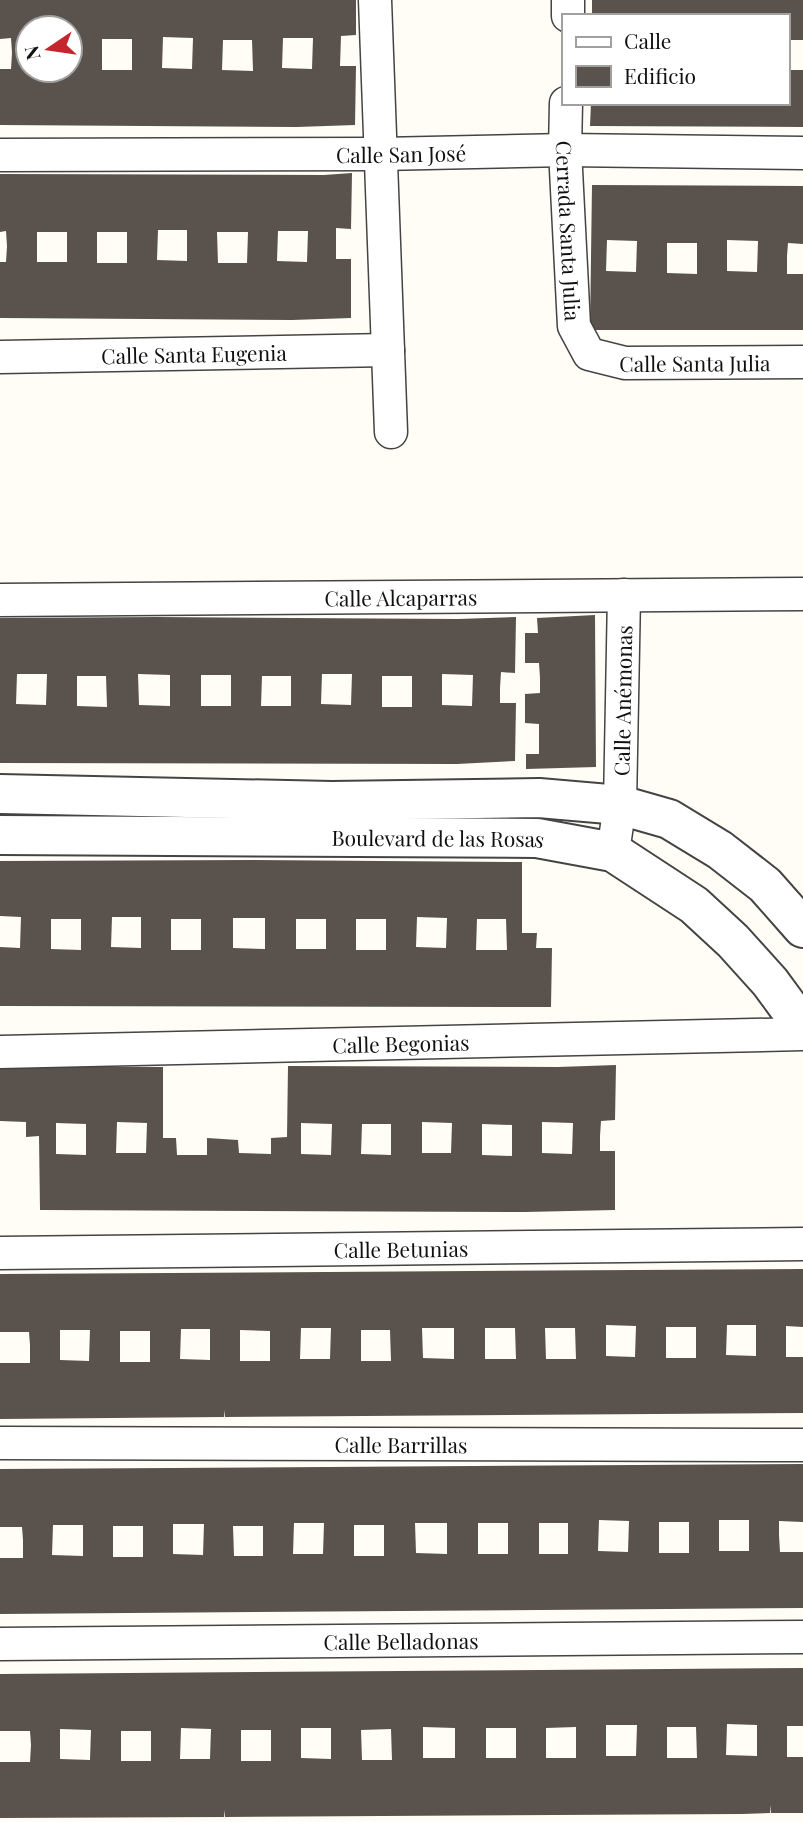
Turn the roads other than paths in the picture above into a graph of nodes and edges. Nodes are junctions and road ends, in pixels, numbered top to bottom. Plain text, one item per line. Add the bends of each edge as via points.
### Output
1 (375, 0) edge
2 (566, 105) edge
3 (565, 150) junction
4 (803, 153) edge
5 (0, 155) edge
6 (381, 155) junction
7 (388, 350) junction
8 (589, 354) joint
9 (0, 357) edge
10 (803, 362) edge
11 (391, 432) dead end
12 (803, 594) edge
13 (624, 596) junction
14 (0, 600) edge
15 (0, 794) edge
16 (620, 805) junction
17 (0, 835) edge
18 (613, 852) junction
19 (801, 921) edge
20 (803, 1027) edge
21 (803, 1034) edge
22 (0, 1052) edge
23 (803, 1244) edge
24 (0, 1253) edge
25 (0, 1443) edge
26 (803, 1445) edge
27 (803, 1637) edge
28 (0, 1644) edge

1 - 6 street
2 - 3 street, Cerrada Santa Julia
3 - 4 street, Calle San José
3 - 6 street, Calle San José
3 - 8 street, Cerrada Santa Julia via 574,326
5 - 6 street, Calle San José
6 - 7 street
7 - 9 street, Calle Santa Eugenia
7 - 11 street
8 - 10 street, Calle Santa Julia via 625,363
12 - 13 street, Calle Alcaparras
13 - 14 street, Calle Alcaparras
13 - 16 street, Calle Anémonas
15 - 16 street, Boulevard de las Rosas via 332,801 539,798
16 - 18 street, Calle Anémonas
16 - 19 street, Boulevard de las Rosas via 669,819 720,850
17 - 18 street, Boulevard de las Rosas via 537,838
18 - 20 street, Boulevard de las Rosas via 704,914 770,982
21 - 22 street, Calle Begonias
23 - 24 street, Calle Betunias
25 - 26 street, Calle Barrillas
27 - 28 street, Calle Belladonas

